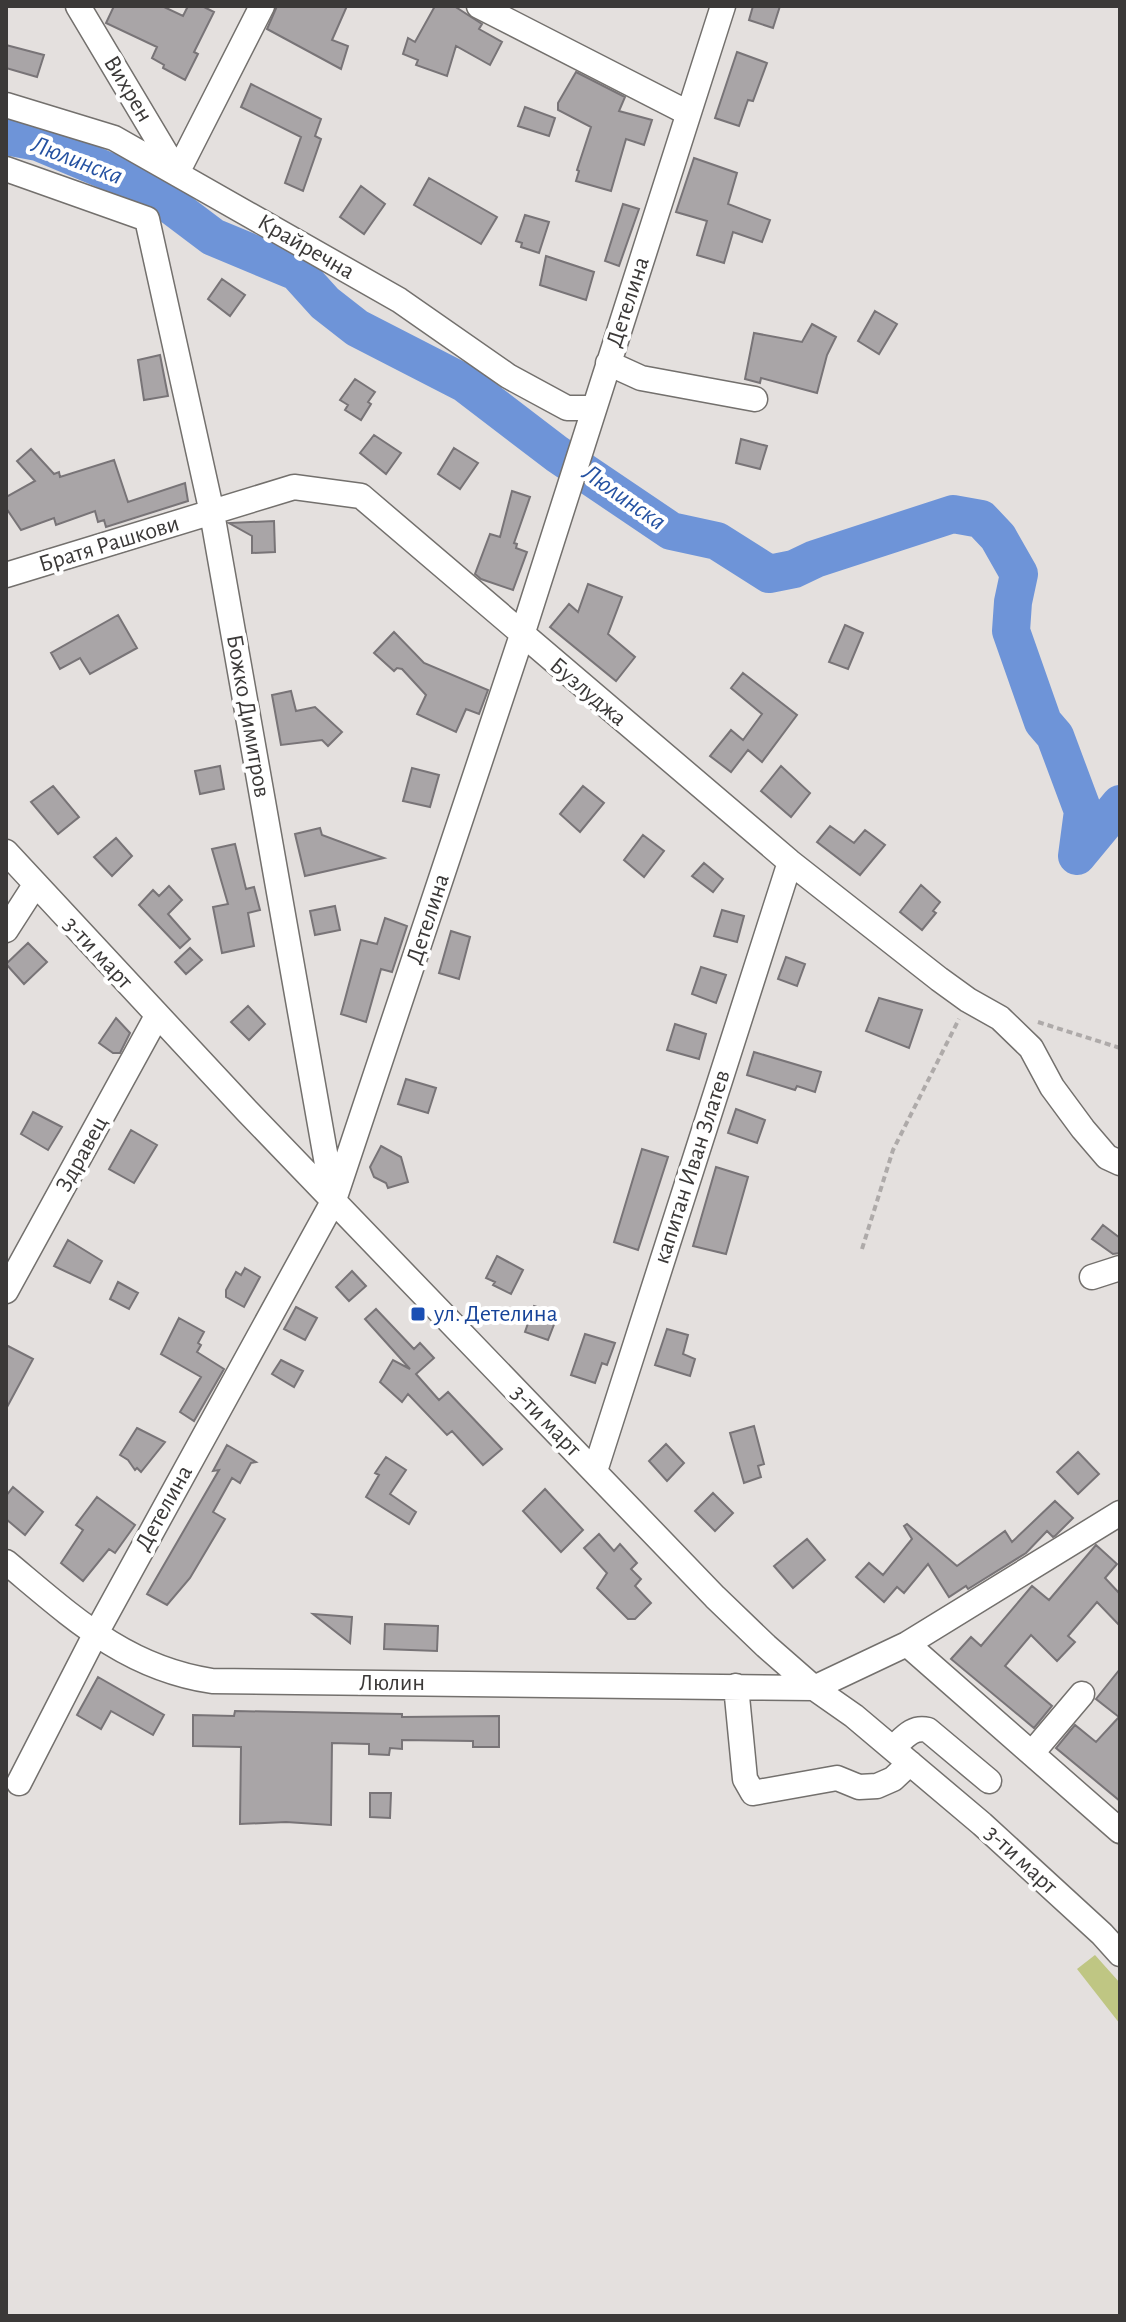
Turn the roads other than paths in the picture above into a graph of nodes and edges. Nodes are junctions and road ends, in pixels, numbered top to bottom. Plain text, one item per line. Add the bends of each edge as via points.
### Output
1 (78, 6) edge
2 (262, 6) edge
3 (479, 6) edge
4 (723, 6) edge
5 (6, 105) edge
6 (688, 113) junction
7 (6, 169) edge
8 (177, 173) junction
9 (608, 363) junction
10 (755, 399) dead end
11 (594, 408) junction
12 (212, 513) junction
13 (6, 575) edge
14 (522, 635) junction
15 (6, 852) edge
16 (790, 862) junction
17 (35, 885) junction
18 (6, 930) edge
19 (157, 1016) junction
20 (1120, 1163) edge
21 (334, 1200) junction
22 (1120, 1268) edge
23 (1092, 1277) dead end
24 (6, 1291) edge
25 (595, 1471) junction
26 (1120, 1513) edge
27 (6, 1562) edge
28 (95, 1635) junction
29 (907, 1644) junction
30 (736, 1686) junction
31 (814, 1688) junction
32 (1082, 1694) dead end
33 (1032, 1753) junction
34 (902, 1755) junction
35 (989, 1781) dead end
36 (19, 1783) dead end
37 (1120, 1831) edge
38 (1120, 1954) edge

1 - 8 street, Вихрен
2 - 8 street
3 - 6 street
4 - 6 street, Детелина
5 - 8 street, Крайречна via 114,138
6 - 9 street, Детелина
7 - 12 street, Божко Димитров via 147,219
8 - 11 street, Крайречна via 399,300 508,376 567,408
9 - 10 street via 641,378
9 - 11 street, Детелина
11 - 14 street, Детелина
12 - 13 street, Братя Рашкови
12 - 14 street, Бузлуджа via 294,487 361,496
12 - 21 street, Божко Димитров
14 - 16 street, Бузлуджа
14 - 21 street, Детелина
15 - 17 street, 3-ти март
16 - 20 street, Бузлуджа via 939,979 1000,1018 1031,1048 1083,1129 1107,1157
16 - 25 street, капитан Иван Златев
17 - 18 street
17 - 19 street, 3-ти март
19 - 21 street, 3-ти март
19 - 24 street, Здравец
21 - 25 street, 3-ти март
21 - 28 street, Детелина
22 - 23 street
25 - 31 street, 3-ти март via 725,1607
26 - 29 street
27 - 28 street, Люлин
28 - 30 street, Люлин via 153,1667 212,1681
28 - 36 street, Детелина
29 - 31 street
29 - 33 street
30 - 31 street, Люлин
30 - 34 street via 745,1779 753,1793 837,1778 859,1787 877,1786 893,1779
31 - 34 street, 3-ти март
32 - 33 street
33 - 37 street
34 - 35 street via 911,1731 928,1730
34 - 38 street, 3-ти март

